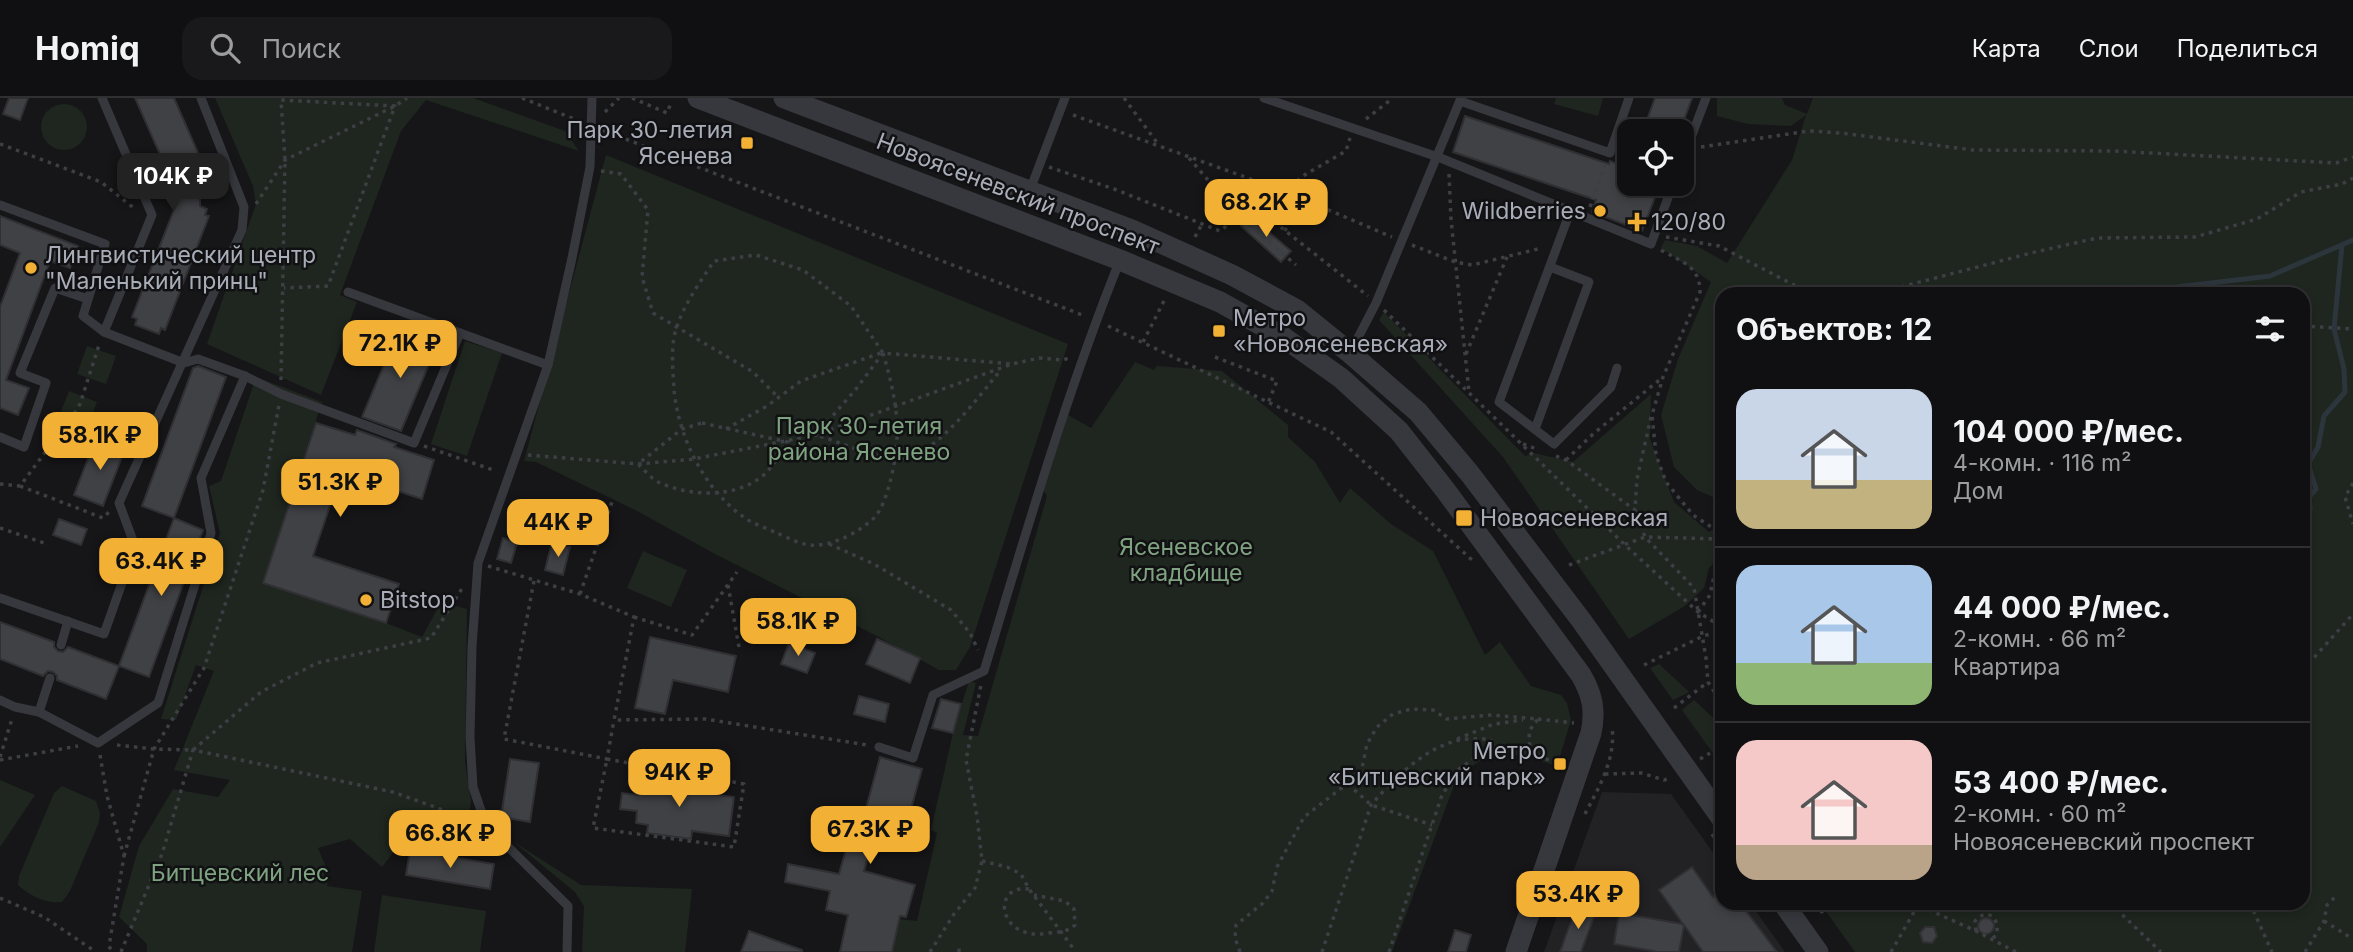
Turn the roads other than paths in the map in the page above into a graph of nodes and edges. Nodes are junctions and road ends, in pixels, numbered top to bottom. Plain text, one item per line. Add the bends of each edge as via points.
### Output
1 (102, 98) edge
2 (201, 98) edge
3 (592, 98) edge
4 (698, 98) edge
5 (784, 98) edge
6 (1065, 98) edge
7 (1264, 98) edge
8 (1629, 98) edge
9 (1706, 98) edge
10 (1460, 99) edge
11 (1694, 129) edge
12 (1438, 157) junction
13 (1030, 190) junction
14 (1668, 196) edge
15 (0, 205) edge
16 (1570, 212) junction
17 (1119, 260) junction
18 (1550, 267) junction
19 (348, 292) dead end
20 (88, 299) junction
21 (104, 332) junction
22 (460, 333) junction
23 (1350, 353) junction
24 (184, 363) junction
25 (548, 365) junction
26 (1617, 368) dead end
27 (245, 376) junction
28 (1535, 429) junction
29 (0, 437) edge
30 (0, 598) edge
31 (68, 621) junction
32 (61, 645) dead end
33 (50, 678) dead end
34 (0, 701) edge
35 (38, 712) junction
36 (879, 747) road end
37 (1715, 810) edge
38 (1788, 910) edge
39 (567, 952) edge
40 (1516, 952) edge
41 (1818, 952) edge

1 - 21 lane via 152,215
2 - 24 lane via 244,207 242,230
3 - 25 lane via 590,167
4 - 17 street, Новоясеневский проспект
5 - 13 street, Новоясеневский проспект
6 - 13 lane
7 - 12 lane
8 - 10 lane via 1610,153
9 - 11 lane
10 - 12 lane
12 - 16 lane
12 - 23 lane
13 - 23 street, Новоясеневский проспект via 1232,275 1297,310
14 - 16 lane via 1652,240
15 - 20 lane via 104,244
16 - 18 lane
17 - 36 lane via 1054,441 984,671 933,695 913,758
17 - 40 street, Новоясеневский проспект via 1220,302 1283,337 1341,378 1399,431 1590,690 1591,733
18 - 28 lane via 1499,402
18 - 28 lane via 1589,282
19 - 22 lane
20 - 21 lane via 83,316
20 - 29 lane via 55,288 20,373 46,383 24,447
21 - 24 lane
22 - 25 lane
22 - 27 lane via 414,443
23 - 37 street, Новоясеневский проспект via 1418,412 1470,474 1581,620
24 - 27 lane via 198,359
24 - 31 lane via 119,503 135,546 104,634
25 - 39 lane via 478,563 470,737 473,787 486,825 568,906
26 - 28 lane via 1611,387 1554,444
27 - 35 lane via 201,478 211,533 158,703 98,743
30 - 31 lane
31 - 32 lane
33 - 35 lane
34 - 35 lane
38 - 41 street

